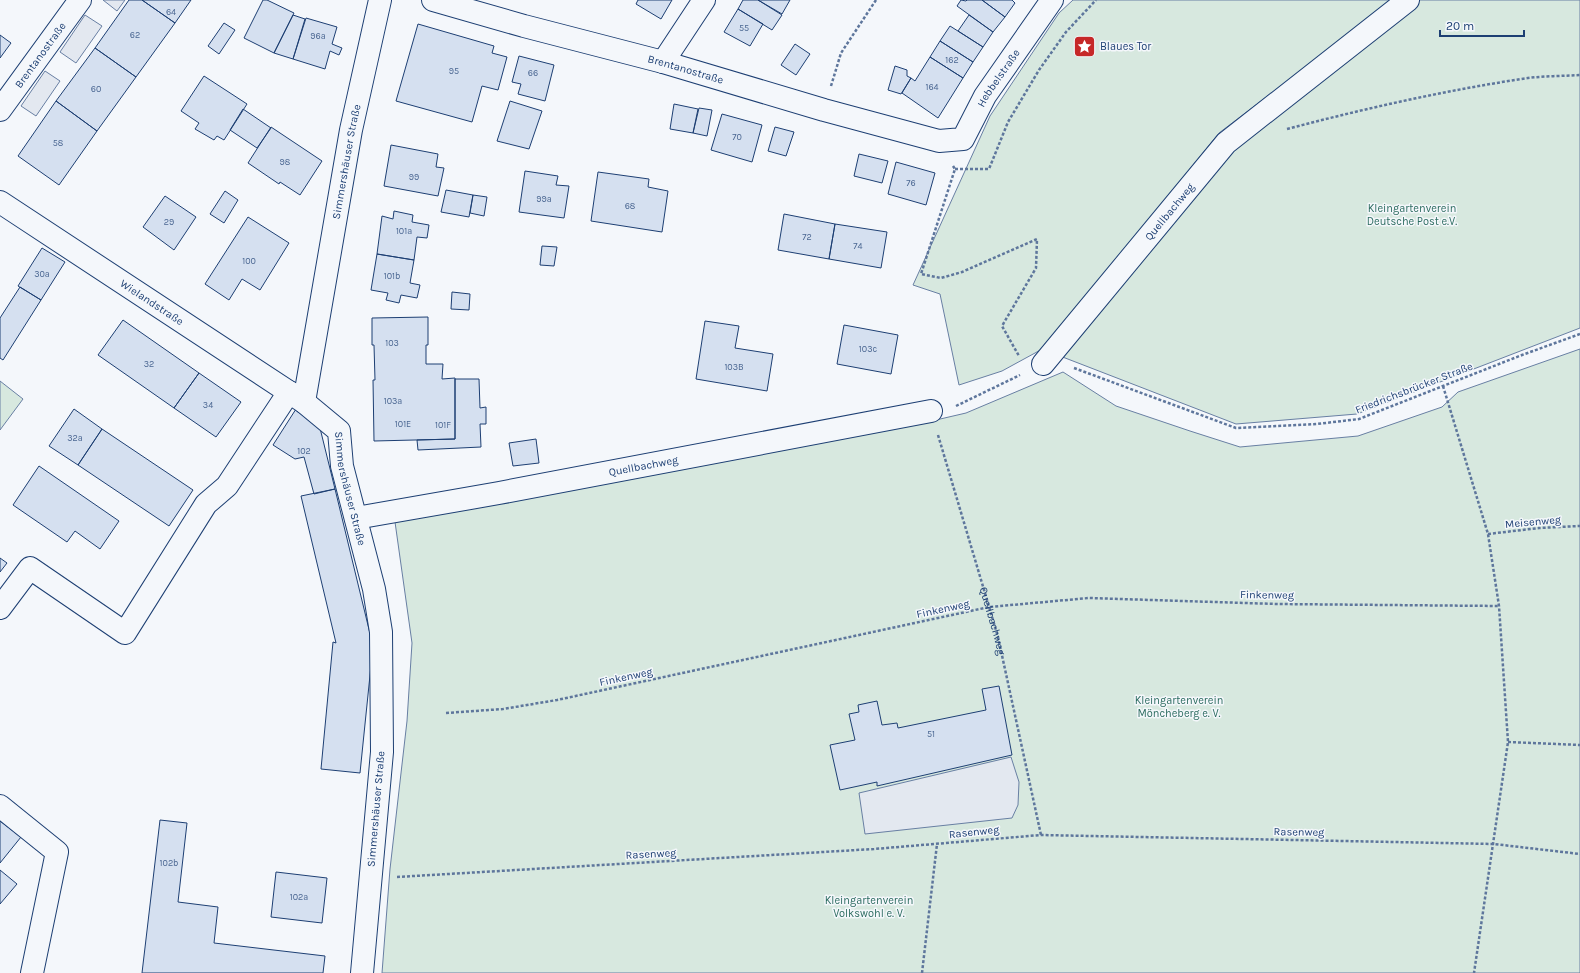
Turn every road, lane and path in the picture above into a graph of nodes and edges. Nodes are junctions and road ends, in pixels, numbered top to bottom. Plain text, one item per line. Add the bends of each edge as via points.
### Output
1 (80, 0) edge
2 (380, 0) edge
3 (432, 0) edge
4 (704, 0) edge
5 (876, 0) edge
6 (1052, 0) edge
7 (1096, 0) edge
8 (1408, 0) edge
9 (664, 62) junction
10 (1580, 75) edge
11 (0, 110) edge
12 (824, 110) junction
13 (1284, 130) dead end
14 (939, 141) junction
15 (955, 169) junction
16 (0, 202) edge
17 (1580, 334) edge
18 (1036, 368) junction
19 (1443, 386) junction
20 (296, 397) junction
21 (930, 411) junction
22 (356, 518) junction
23 (1580, 526) edge
24 (1488, 534) junction
25 (1499, 606) junction
26 (989, 607) junction
27 (0, 608) edge
28 (446, 713) dead end
29 (1508, 742) junction
30 (1580, 745) edge
31 (0, 806) edge
32 (1041, 835) junction
33 (937, 844) junction
34 (1494, 844) junction
35 (1580, 854) edge
36 (370, 878) junction
37 (32, 973) edge
38 (362, 973) edge
39 (922, 973) edge
40 (1474, 973) edge

1 - 11 street, Brentanostraße
2 - 20 street, Simmershäuser Straße
3 - 9 street, Brentanostraße
4 - 9 street
5 - 12 path via 841,53
6 - 14 street, Hebbelstraße via 985,96 963,139
7 - 15 path via 1066,32 1039,70 1008,122 989,170
8 - 18 street, Quellbachweg via 1226,143
9 - 12 street, Brentanostraße
10 - 13 path via 1530,78 1448,93
12 - 14 street, Brentanostraße
14 - 15 path
15 - 18 path via 921,274 941,278 962,272 1036,239 1036,268 1002,326
16 - 20 street, Wielandstraße
17 - 19 path, Friedrichsbrücker Straße
18 - 19 path, Friedrichsbrücker Straße via 1063,364 1236,428 1359,419
18 - 21 path via 958,406
19 - 24 path
20 - 22 street, Simmershäuser Straße via 339,432 342,466
20 - 27 street via 227,486 206,504 125,633 30,568
21 - 22 street, Quellbachweg
21 - 26 path, Quellbachweg
22 - 36 street, Simmershäuser Straße via 374,589 381,632 382,752
23 - 24 path, Meisenweg
24 - 25 path
25 - 26 path, Finkenweg via 1277,604 1089,598
25 - 29 path
26 - 28 path, Finkenweg via 557,700 503,709
26 - 32 path, Quellbachweg via 998,637
29 - 30 path
29 - 34 path
31 - 37 street via 57,852
32 - 33 path, Rasenweg
32 - 34 path, Rasenweg
33 - 36 path, Rasenweg
33 - 39 path
34 - 35 path, Rasenweg
34 - 40 path
36 - 38 street, Simmershäuser Straße

